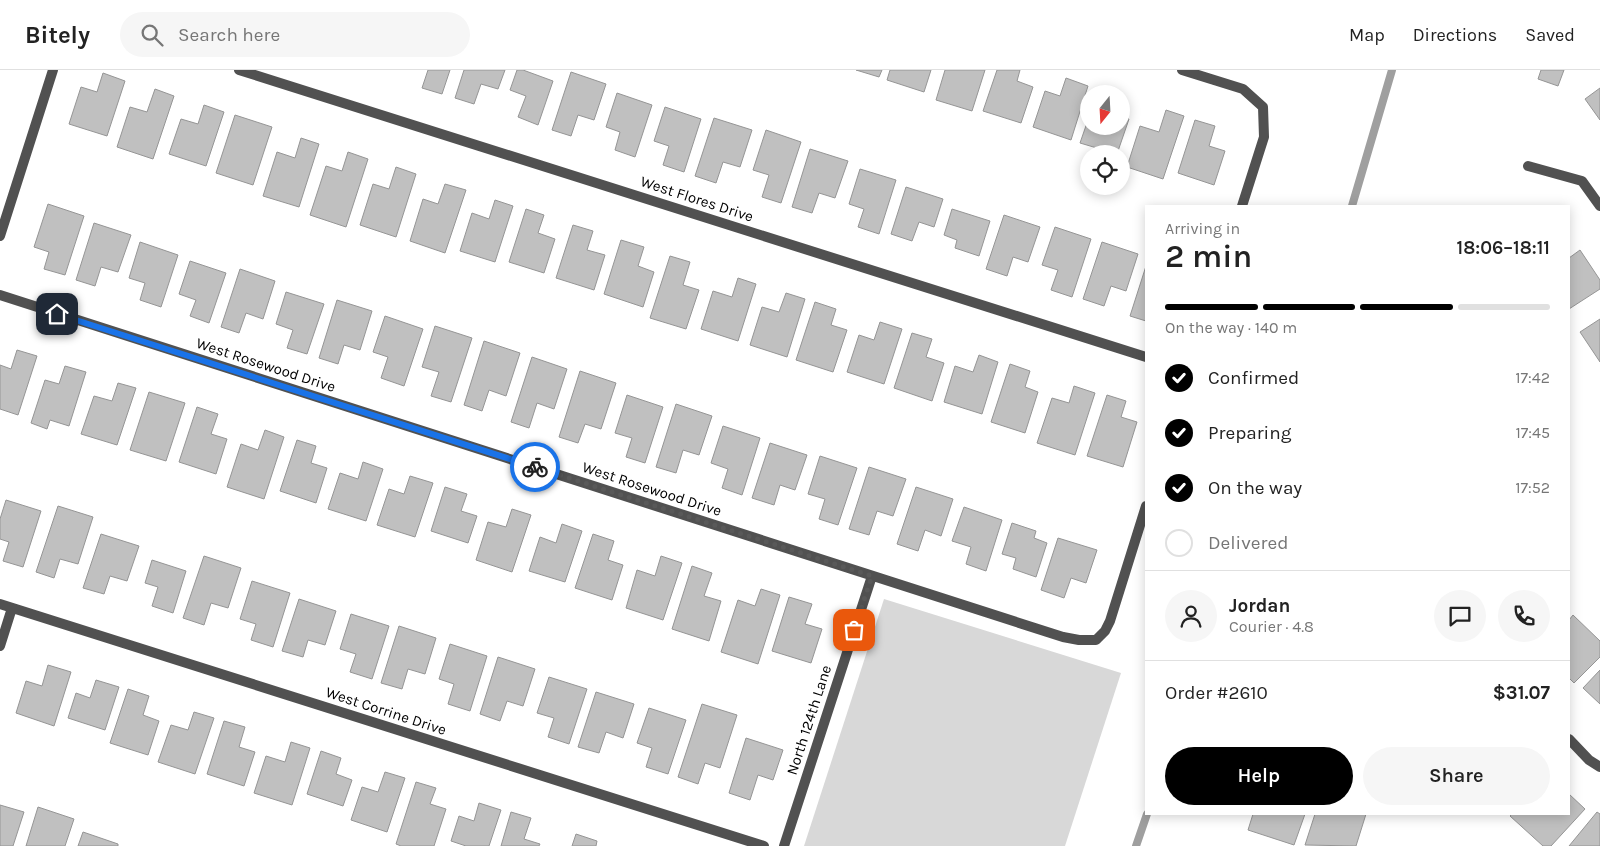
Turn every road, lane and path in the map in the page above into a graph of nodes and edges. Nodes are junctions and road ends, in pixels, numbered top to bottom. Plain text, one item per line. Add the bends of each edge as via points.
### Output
1 (53, 70) edge
2 (239, 70) edge
3 (1182, 70) edge
4 (1528, 166) dead end
5 (1242, 205) edge
6 (1600, 206) edge
7 (0, 236) edge
8 (0, 295) edge
9 (1145, 357) edge
10 (1145, 509) edge
11 (872, 576) junction
12 (0, 604) edge
13 (12, 608) junction
14 (0, 646) edge
15 (1570, 740) edge
16 (1600, 767) edge
17 (764, 846) edge
18 (784, 846) edge

1 - 7 street
2 - 9 street, West Flores Drive
3 - 5 street via 1243,89 1263,107 1264,137
4 - 6 street via 1582,181
8 - 11 street, West Rosewood Drive
10 - 11 street, West Rosewood Drive via 1110,621 1096,640 1063,637
11 - 18 street, North 124th Lane
12 - 13 street, West Corrine Drive
13 - 14 street
13 - 17 street, West Corrine Drive
15 - 16 street

